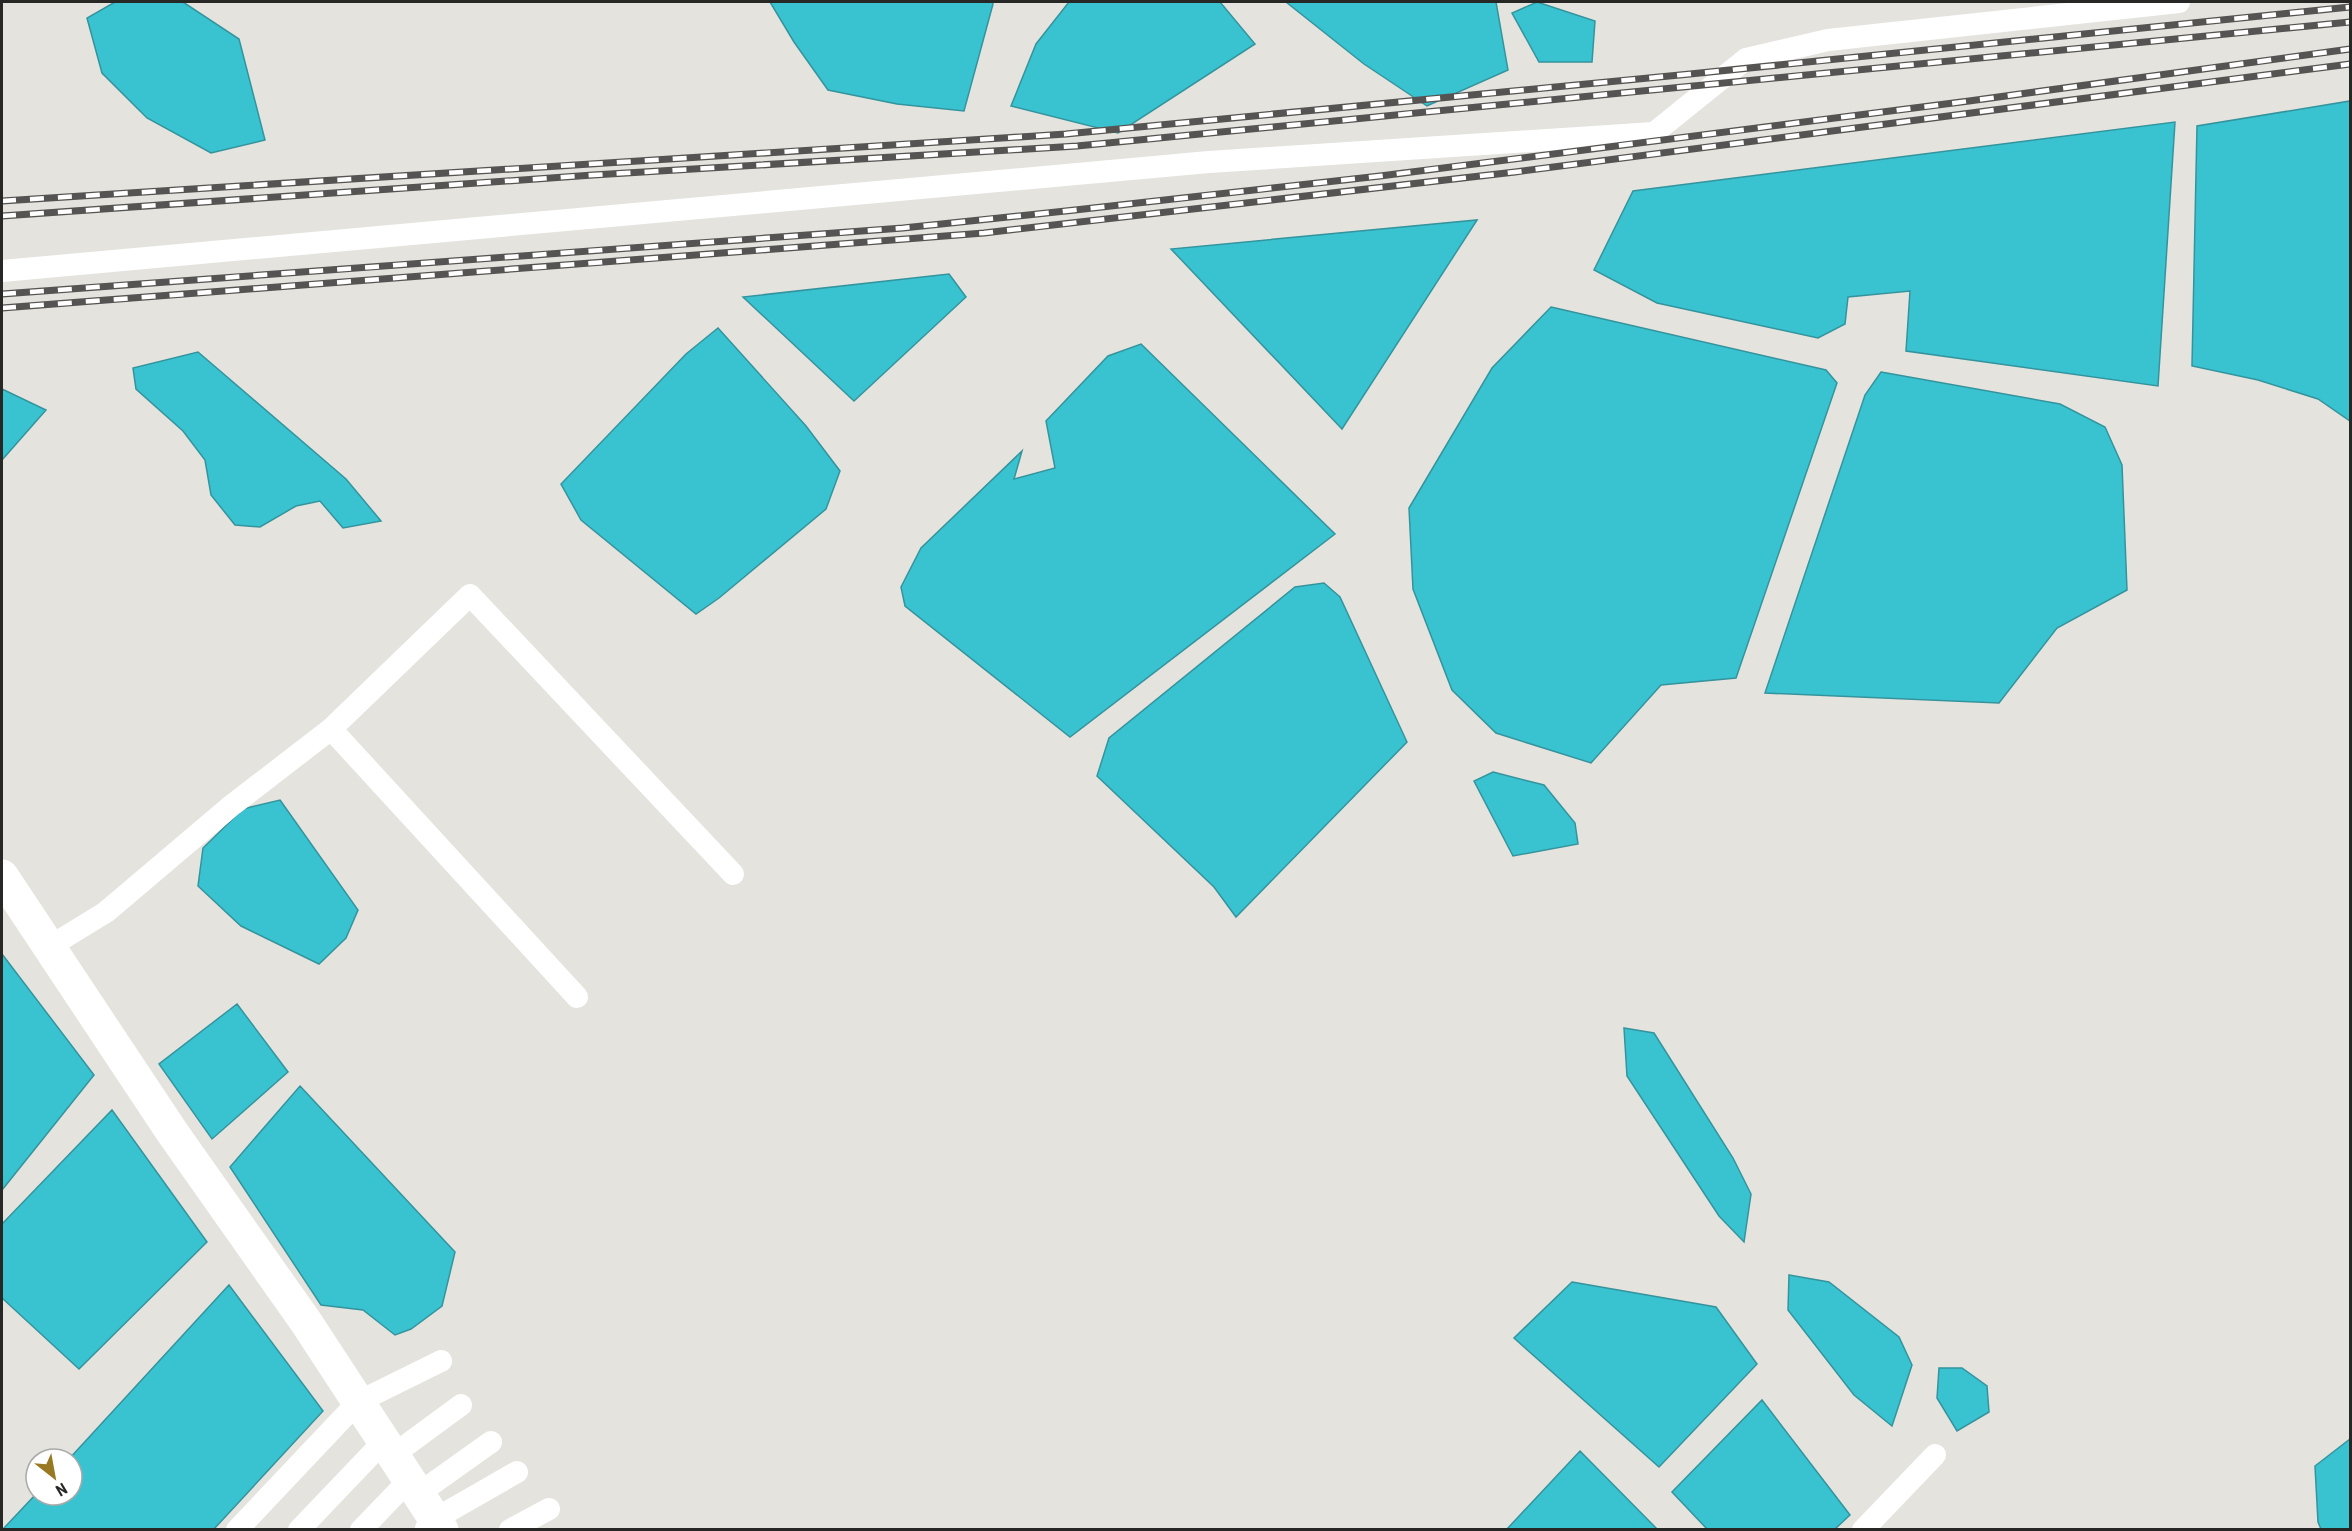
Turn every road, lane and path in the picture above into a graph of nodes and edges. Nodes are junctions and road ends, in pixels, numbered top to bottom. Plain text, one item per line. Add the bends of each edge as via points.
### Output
1 (2179, 2) edge
2 (2, 271) edge
3 (331, 729) junction
4 (733, 874) dead end
5 (2, 876) edge
6 (49, 947) junction
7 (577, 997) dead end
8 (441, 1361) dead end
9 (358, 1402) junction
10 (461, 1405) dead end
11 (491, 1442) dead end
12 (1935, 1455) dead end
13 (517, 1472) dead end
14 (415, 1493) edge
15 (549, 1509) dead end
16 (237, 1530) edge
17 (299, 1530) edge
18 (361, 1530) edge
19 (510, 1530) edge
20 (1863, 1530) edge

1 - 2 street via 1828,40 1746,59 1654,133 1209,162
3 - 4 street via 470,595
3 - 6 street via 231,806 106,912
3 - 7 street
5 - 6 main road
6 - 9 main road
8 - 9 street
9 - 14 main road
9 - 16 street
10 - 14 street
11 - 14 street
12 - 20 street
13 - 14 street
14 - 17 street
14 - 18 street
15 - 19 street

